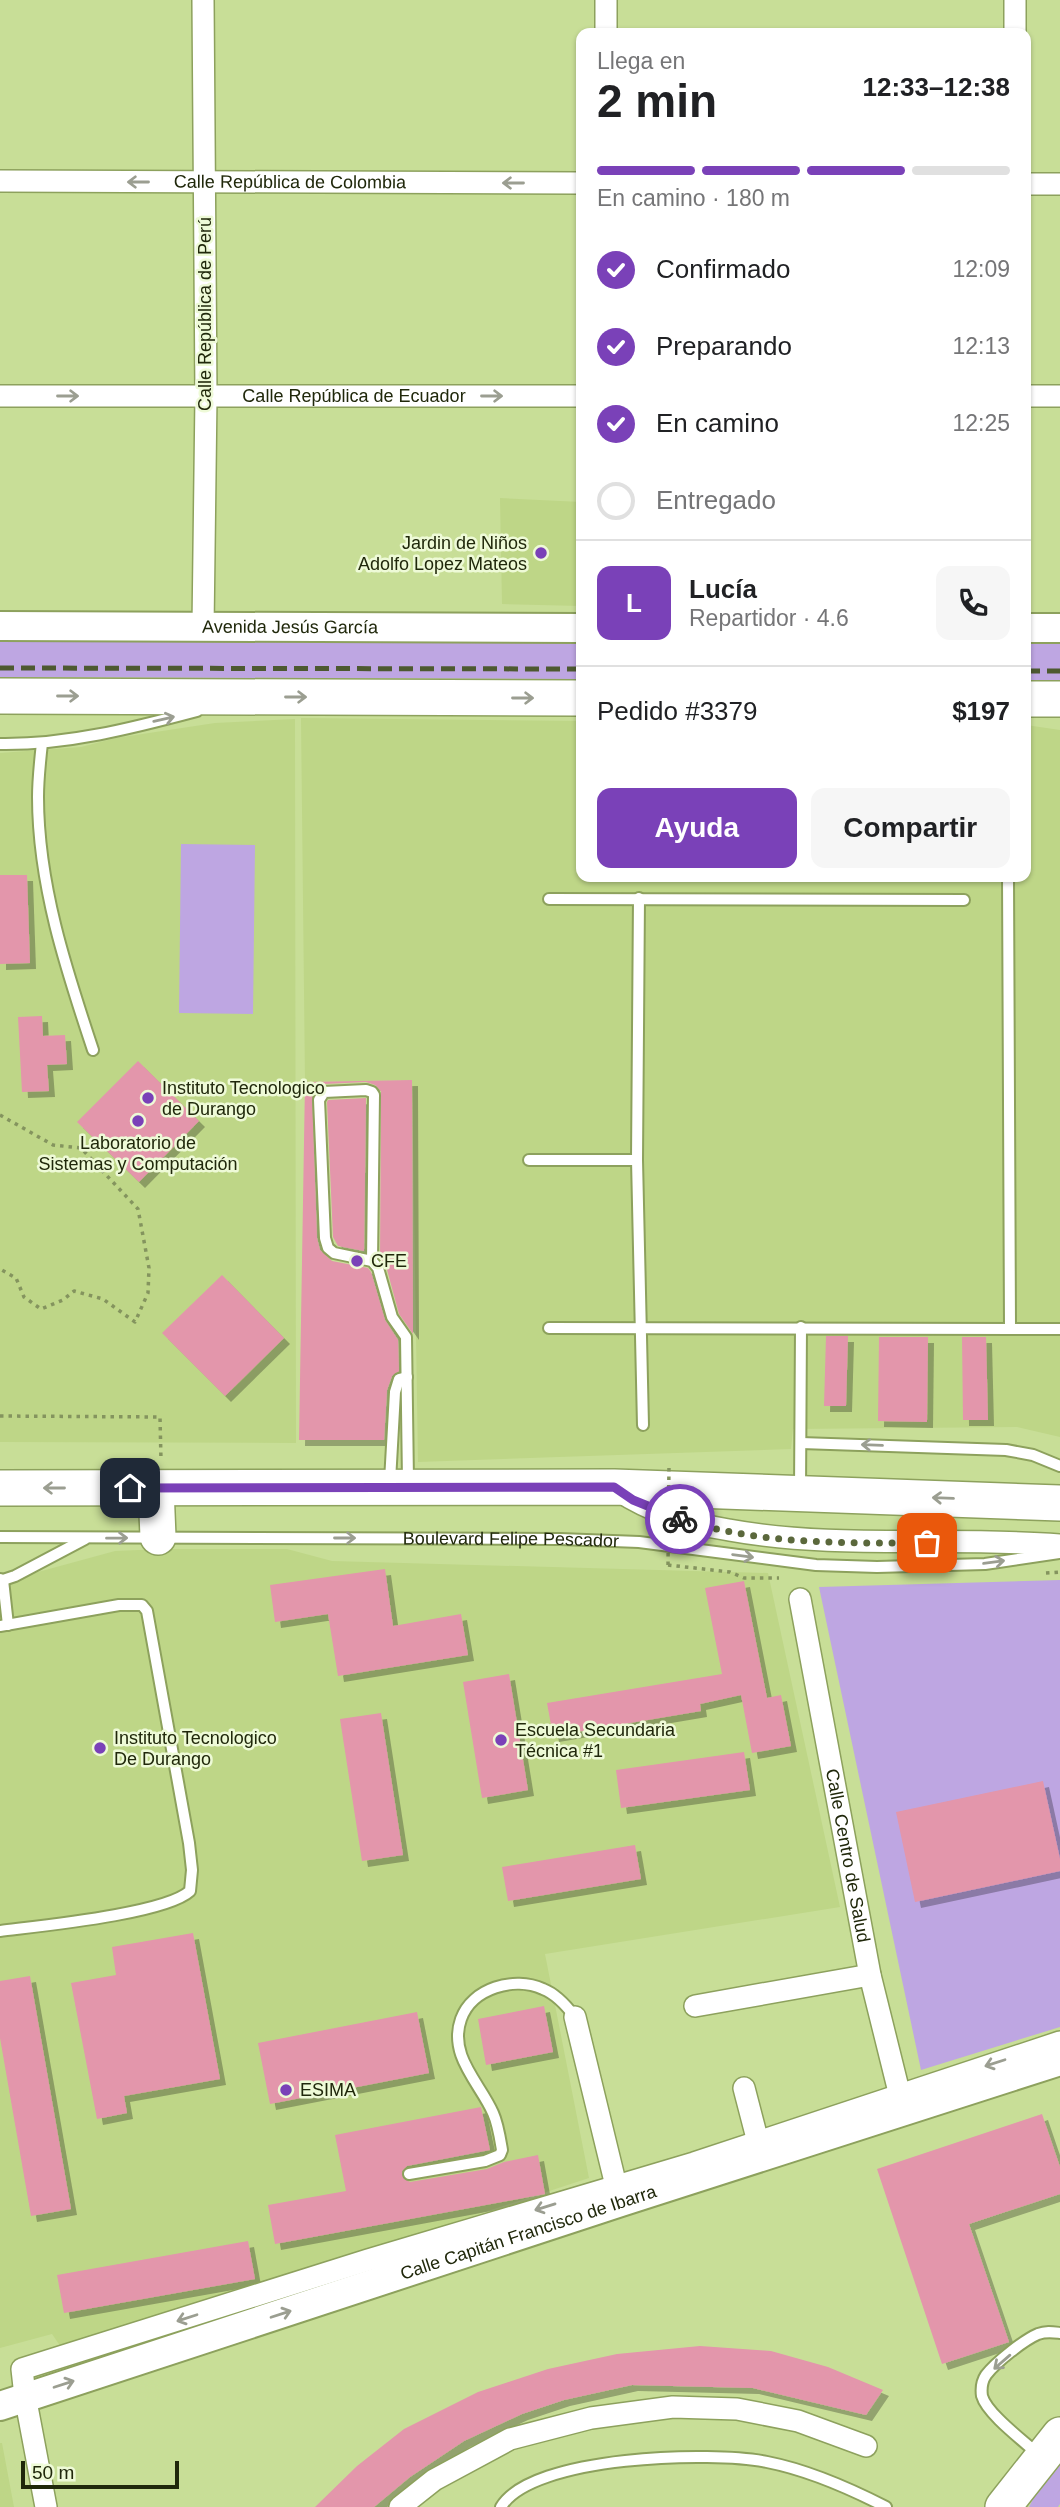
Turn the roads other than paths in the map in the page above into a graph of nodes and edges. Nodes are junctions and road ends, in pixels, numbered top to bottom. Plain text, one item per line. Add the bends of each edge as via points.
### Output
1 (204, 0) edge
2 (606, 0) edge
3 (1016, 0) edge
4 (606, 28) edge
5 (1014, 28) edge
6 (0, 181) edge
7 (204, 182) junction
8 (576, 183) edge
9 (1031, 184) edge
10 (1060, 184) edge
11 (0, 396) edge
12 (206, 396) junction
13 (576, 396) edge
14 (1031, 396) edge
15 (1060, 396) edge
16 (0, 626) edge
17 (203, 628) junction
18 (576, 628) edge
19 (1031, 628) edge
20 (1060, 628) edge
21 (0, 696) edge
22 (233, 697) junction
23 (576, 698) edge
24 (1031, 699) edge
25 (1060, 699) edge
26 (42, 743) junction
27 (0, 744) edge
28 (1008, 882) edge
29 (639, 898) junction
30 (550, 899) dead end
31 (964, 900) dead end
32 (93, 1050) dead end
33 (529, 1160) dead end
34 (637, 1160) junction
35 (372, 1261) junction
36 (641, 1327) junction
37 (801, 1327) junction
38 (1010, 1327) junction
39 (549, 1328) dead end
40 (1060, 1329) edge
41 (407, 1377) junction
42 (643, 1425) dead end
43 (801, 1443) junction
44 (1060, 1466) edge
45 (614, 1487) junction
46 (0, 1488) edge
47 (156, 1488) junction
48 (399, 1488) junction
49 (800, 1493) junction
50 (1060, 1503) edge
51 (0, 1537) edge
52 (158, 1537) junction
53 (87, 1538) junction
54 (1060, 1545) edge
55 (1060, 1553) edge
56 (2, 1580) edge
57 (800, 1599) dead end
58 (4, 1625) edge
59 (0, 1931) edge
60 (870, 1975) junction
61 (695, 2006) dead end
62 (575, 2017) joint
63 (1060, 2042) edge
64 (1060, 2061) edge
65 (744, 2088) dead end
66 (901, 2103) junction
67 (758, 2142) junction
68 (409, 2174) dead end
69 (618, 2194) junction
70 (1060, 2333) edge
71 (16, 2391) edge
72 (866, 2446) dead end
73 (1028, 2478) edge
74 (46, 2507) edge
75 (400, 2507) edge
76 (501, 2507) edge
77 (886, 2507) edge

1 - 7 street, Calle República de Perú
2 - 4 street
3 - 5 street
7 -> 6 street, Calle República de Colombia
8 -> 7 street, Calle República de Colombia
7 - 12 street, Calle República de Perú
9 - 10 street
11 -> 12 street, Calle República de Ecuador
12 -> 13 street, Calle República de Ecuador
12 - 17 street, Calle República de Perú
14 - 15 street
16 - 17 street, Avenida Jesús García
17 - 18 street, Avenida Jesús García
19 - 20 street
21 -> 22 main road
22 -> 23 main road
26 -> 22 lane via 170,718
24 - 25 main road
26 - 27 lane
26 - 32 lane via 38,798 42,849 53,914
28 - 38 lane
29 - 30 lane
29 - 31 lane
29 - 34 lane
33 - 34 lane
34 - 36 lane
35 - 35 lane via 334,1253 325,1238 319,1100 324,1092 366,1090 374,1095
35 - 41 lane via 392,1317 406,1337
36 - 37 lane
36 - 39 lane
36 - 42 lane
37 - 38 lane
37 - 43 lane
38 - 40 lane
41 - 48 lane
41 - 48 lane via 399,1379 395,1391
44 -> 43 lane via 1006,1450
43 - 49 lane
45 - 48 main road
45 - 49 main road
45 - 54 street via 684,1521 754,1535 858,1543
47 -> 46 main road
47 - 48 main road
47 - 52 main road
50 -> 49 main road
51 - 53 lane, Boulevard Felipe Pescador
53 -> 52 lane, Boulevard Felipe Pescador
52 -> 55 lane, Boulevard Felipe Pescador via 639,1542 817,1565 877,1567 985,1564
53 - 56 lane
56 - 58 lane
57 - 60 street, Calle Centro de Salud
58 - 59 lane via 119,1605 142,1605 147,1611 189,1843 191,1882 183,1897 161,1905
60 - 61 street
60 - 66 street, Calle Centro de Salud
62 - 68 lane via 555,1996 525,1984 505,1985 474,1999 460,2022 460,2049 466,2070 494,2115 502,2150 485,2161
62 - 69 street
63 -> 66 street
64 - 66 street, Calle Capitán Francisco de Ibarra
65 - 67 street
66 - 67 street
66 - 69 street, Calle Capitán Francisco de Ibarra
67 - 69 street
69 - 71 street, Calle Capitán Francisco de Ibarra
70 -> 73 lane via 1039,2334 1022,2343 982,2384 985,2401 998,2417
71 - 74 street
72 - 75 street via 798,2421 737,2409 673,2407 591,2418 510,2439 434,2480
76 - 77 lane via 512,2494 559,2474 638,2459 708,2456 792,2467

